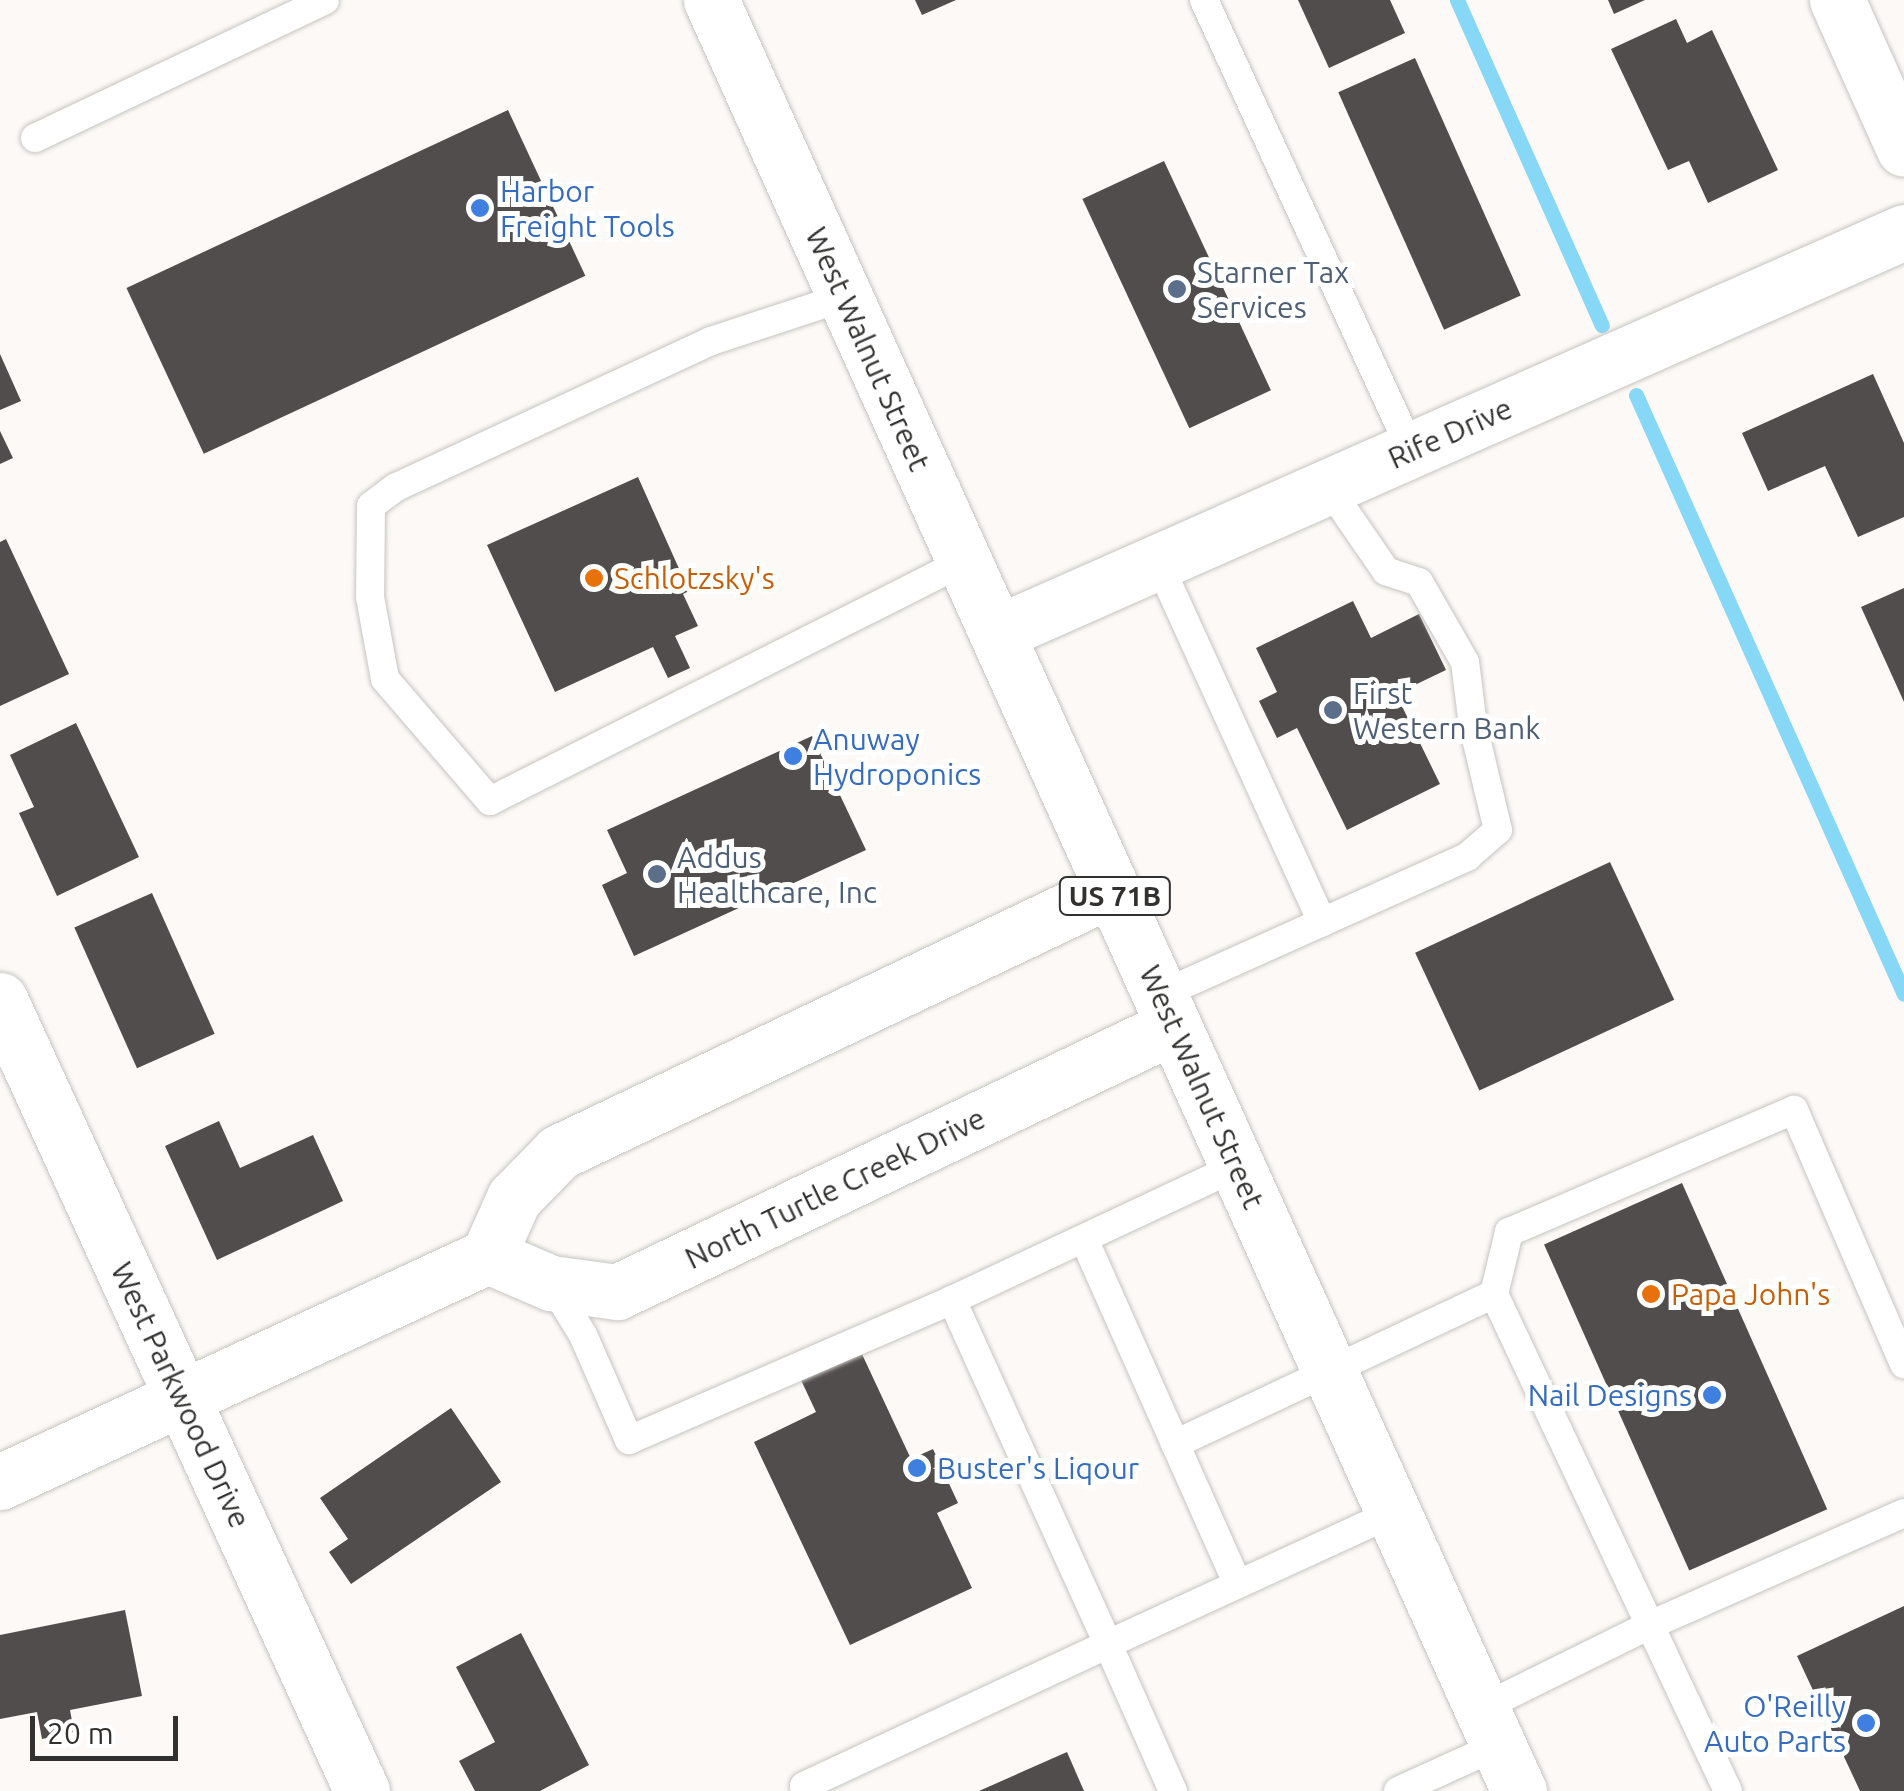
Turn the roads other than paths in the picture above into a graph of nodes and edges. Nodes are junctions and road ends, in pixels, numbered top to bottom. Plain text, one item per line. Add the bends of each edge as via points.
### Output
1 (325, 0) edge
2 (711, 0) edge
3 (1204, 0) edge
4 (1837, 0) edge
5 (35, 138) dead end
6 (1904, 149) edge
7 (1904, 232) edge
8 (845, 296) junction
9 (1411, 450) junction
10 (1328, 486) junction
11 (964, 561) junction
12 (1158, 562) junction
13 (997, 634) junction
14 (1112, 889) junction
15 (1322, 922) junction
16 (0, 1000) edge
17 (1167, 1011) junction
18 (1238, 1166) junction
19 (1084, 1239) junction
20 (488, 1256) junction
21 (551, 1283) junction
22 (1494, 1294) junction
23 (952, 1300) junction
24 (1904, 1364) edge
25 (1330, 1371) junction
26 (183, 1398) junction
27 (1175, 1444) junction
28 (0, 1482) edge
29 (1394, 1512) junction
30 (1904, 1512) edge
31 (1236, 1583) junction
32 (1648, 1626) junction
33 (1108, 1644) junction
34 (1500, 1748) edge
35 (362, 1791) edge
36 (806, 1791) edge
37 (1173, 1791) edge
38 (1398, 1791) edge
39 (1728, 1791) edge

1 - 5 lane
2 - 8 street, West Walnut Street / US 71B
3 - 9 lane
4 - 6 street
7 - 9 street, Rife Drive
8 - 11 street, West Walnut Street / US 71B
8 - 11 lane via 711,341 396,487 371,506 370,598 384,679 490,802
9 - 10 street, Rife Drive
10 - 12 street, Rife Drive
10 - 15 lane via 1386,571 1419,582 1465,662 1498,830 1468,857
11 - 13 street, West Walnut Street / US 71B
12 - 13 street, Rife Drive
12 - 15 lane
13 - 14 street, West Walnut Street / US 71B
14 - 17 street, West Walnut Street / US 71B
14 - 20 street via 558,1152 514,1198
15 - 17 lane
16 - 26 street, West Parkwood Drive
17 - 18 street, West Walnut Street / US 71B
17 - 21 street, North Turtle Creek Drive via 617,1292
18 - 19 lane
18 - 25 street, West Walnut Street / US 71B
19 - 23 lane
19 - 27 lane
20 - 21 street, North Turtle Creek Drive
20 - 26 street
21 - 23 lane via 583,1335 629,1440
22 - 24 lane via 1508,1232 1794,1110
22 - 25 lane
22 - 32 lane
23 - 33 lane
25 - 27 lane
25 - 29 street, West Walnut Street / US 71B
26 - 28 street
26 - 35 street, West Parkwood Drive
27 - 31 lane
29 - 31 lane
29 - 34 street, West Walnut Street / US 71B
30 - 32 lane
31 - 33 lane
32 - 34 lane
32 - 39 lane
33 - 36 lane via 804,1786
33 - 37 lane
34 - 38 lane

